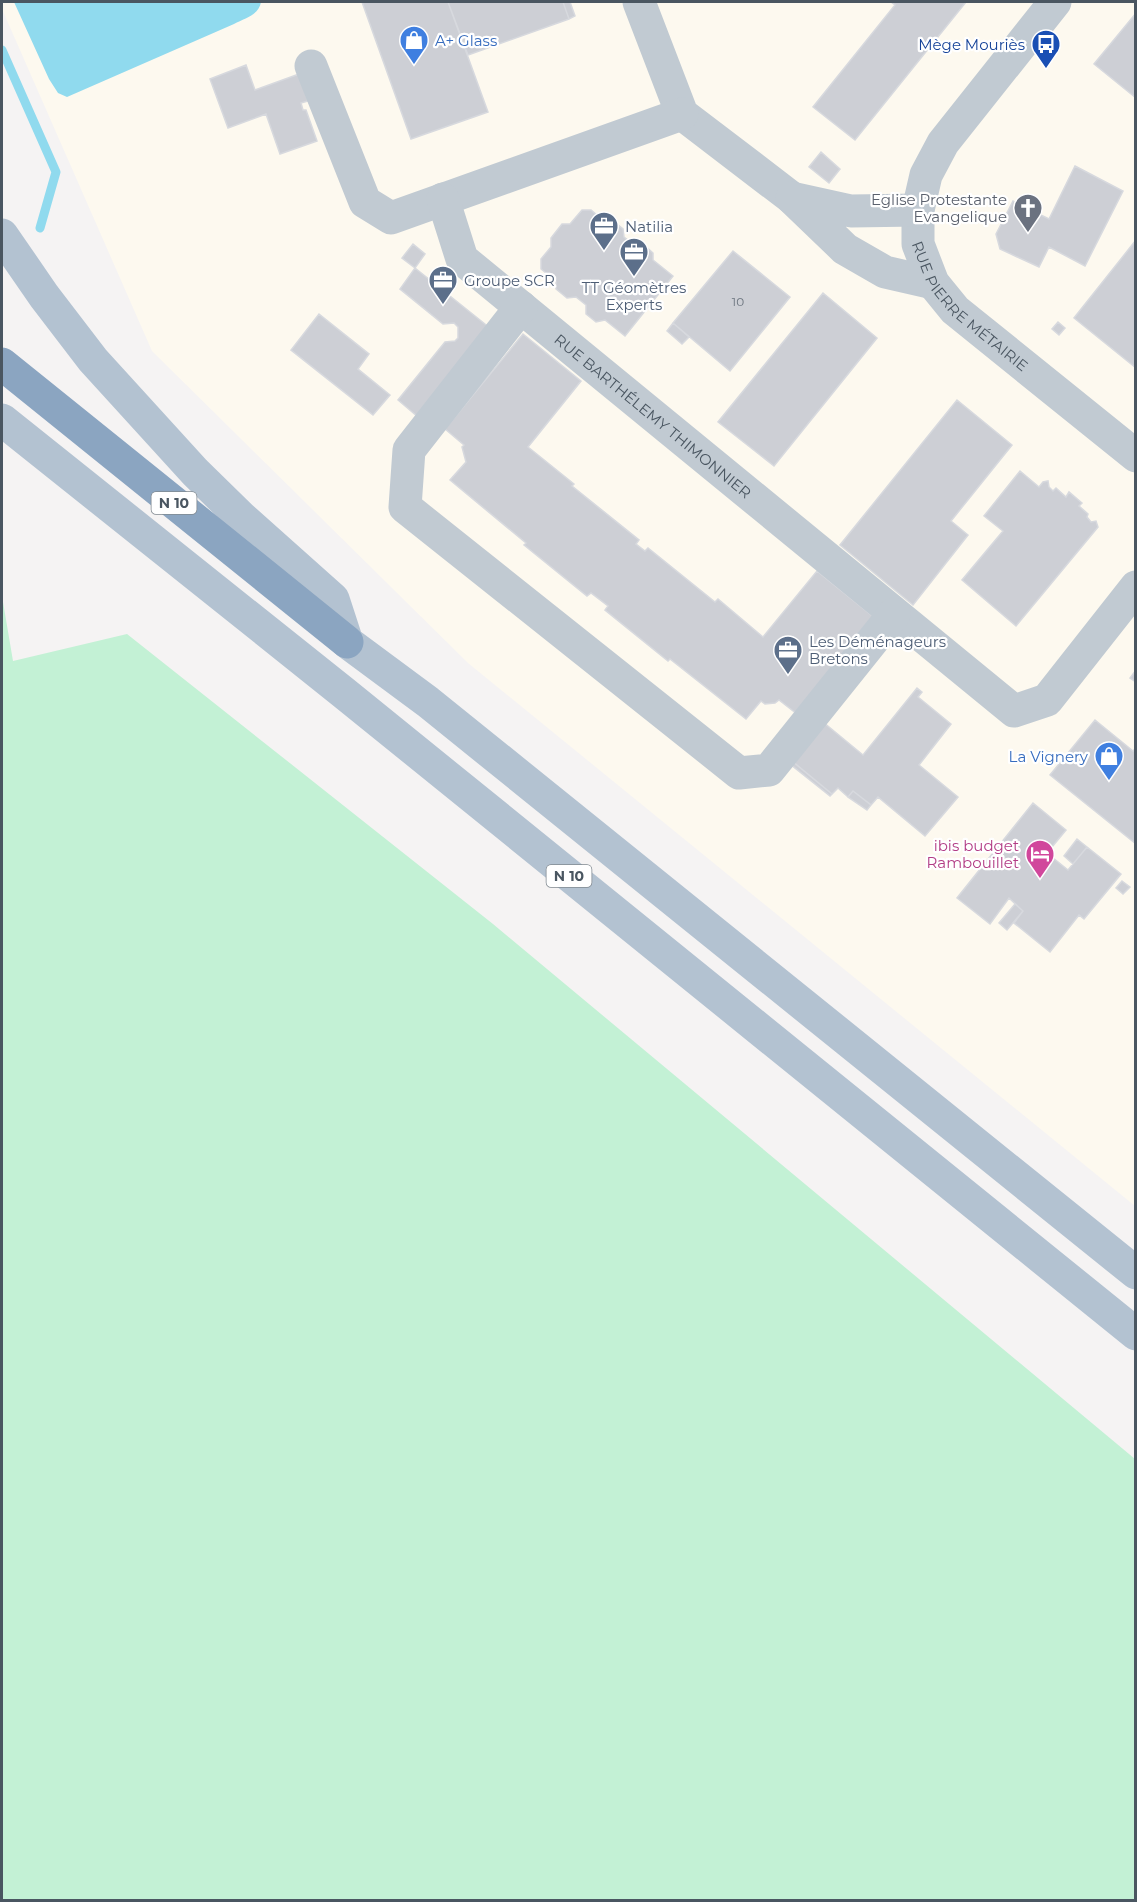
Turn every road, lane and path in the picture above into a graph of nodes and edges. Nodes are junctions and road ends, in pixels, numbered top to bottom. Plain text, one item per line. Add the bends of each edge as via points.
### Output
1 (639, 2) edge
2 (1055, 2) edge
3 (310, 66) dead end
4 (681, 114) junction
5 (792, 198) junction
6 (443, 199) junction
7 (918, 210) junction
8 (2, 235) edge
9 (933, 283) junction
10 (520, 307) junction
11 (2, 364) edge
12 (2, 420) edge
13 (1136, 456) edge
14 (1136, 587) edge
15 (894, 614) junction
16 (347, 642) junction
17 (1136, 1273) edge
18 (1136, 1334) edge

1 - 4 street
2 - 7 street, RUE PIERRE MÉTAIRIE via 943,143 926,175
3 - 6 street via 365,202 391,218
4 - 5 street
4 - 6 street
5 - 7 street via 851,211
5 - 9 street via 844,249 885,272
6 - 10 street, RUE BARTHÉLEMY THIMONNIER via 462,259
7 - 9 street, RUE PIERRE MÉTAIRIE via 918,244
8 - 16 main road via 93,360 195,472 333,599
9 - 13 street, RUE PIERRE MÉTAIRIE via 955,310
10 - 15 street, RUE BARTHÉLEMY THIMONNIER
10 - 15 street via 409,450 405,507 739,773 769,770
11 - 16 highway, N 10
12 - 18 main road, N 10
14 - 15 street, RUE BARTHÉLEMY THIMONNIER via 1047,700 1014,711
16 - 17 main road, N 10 via 428,702

